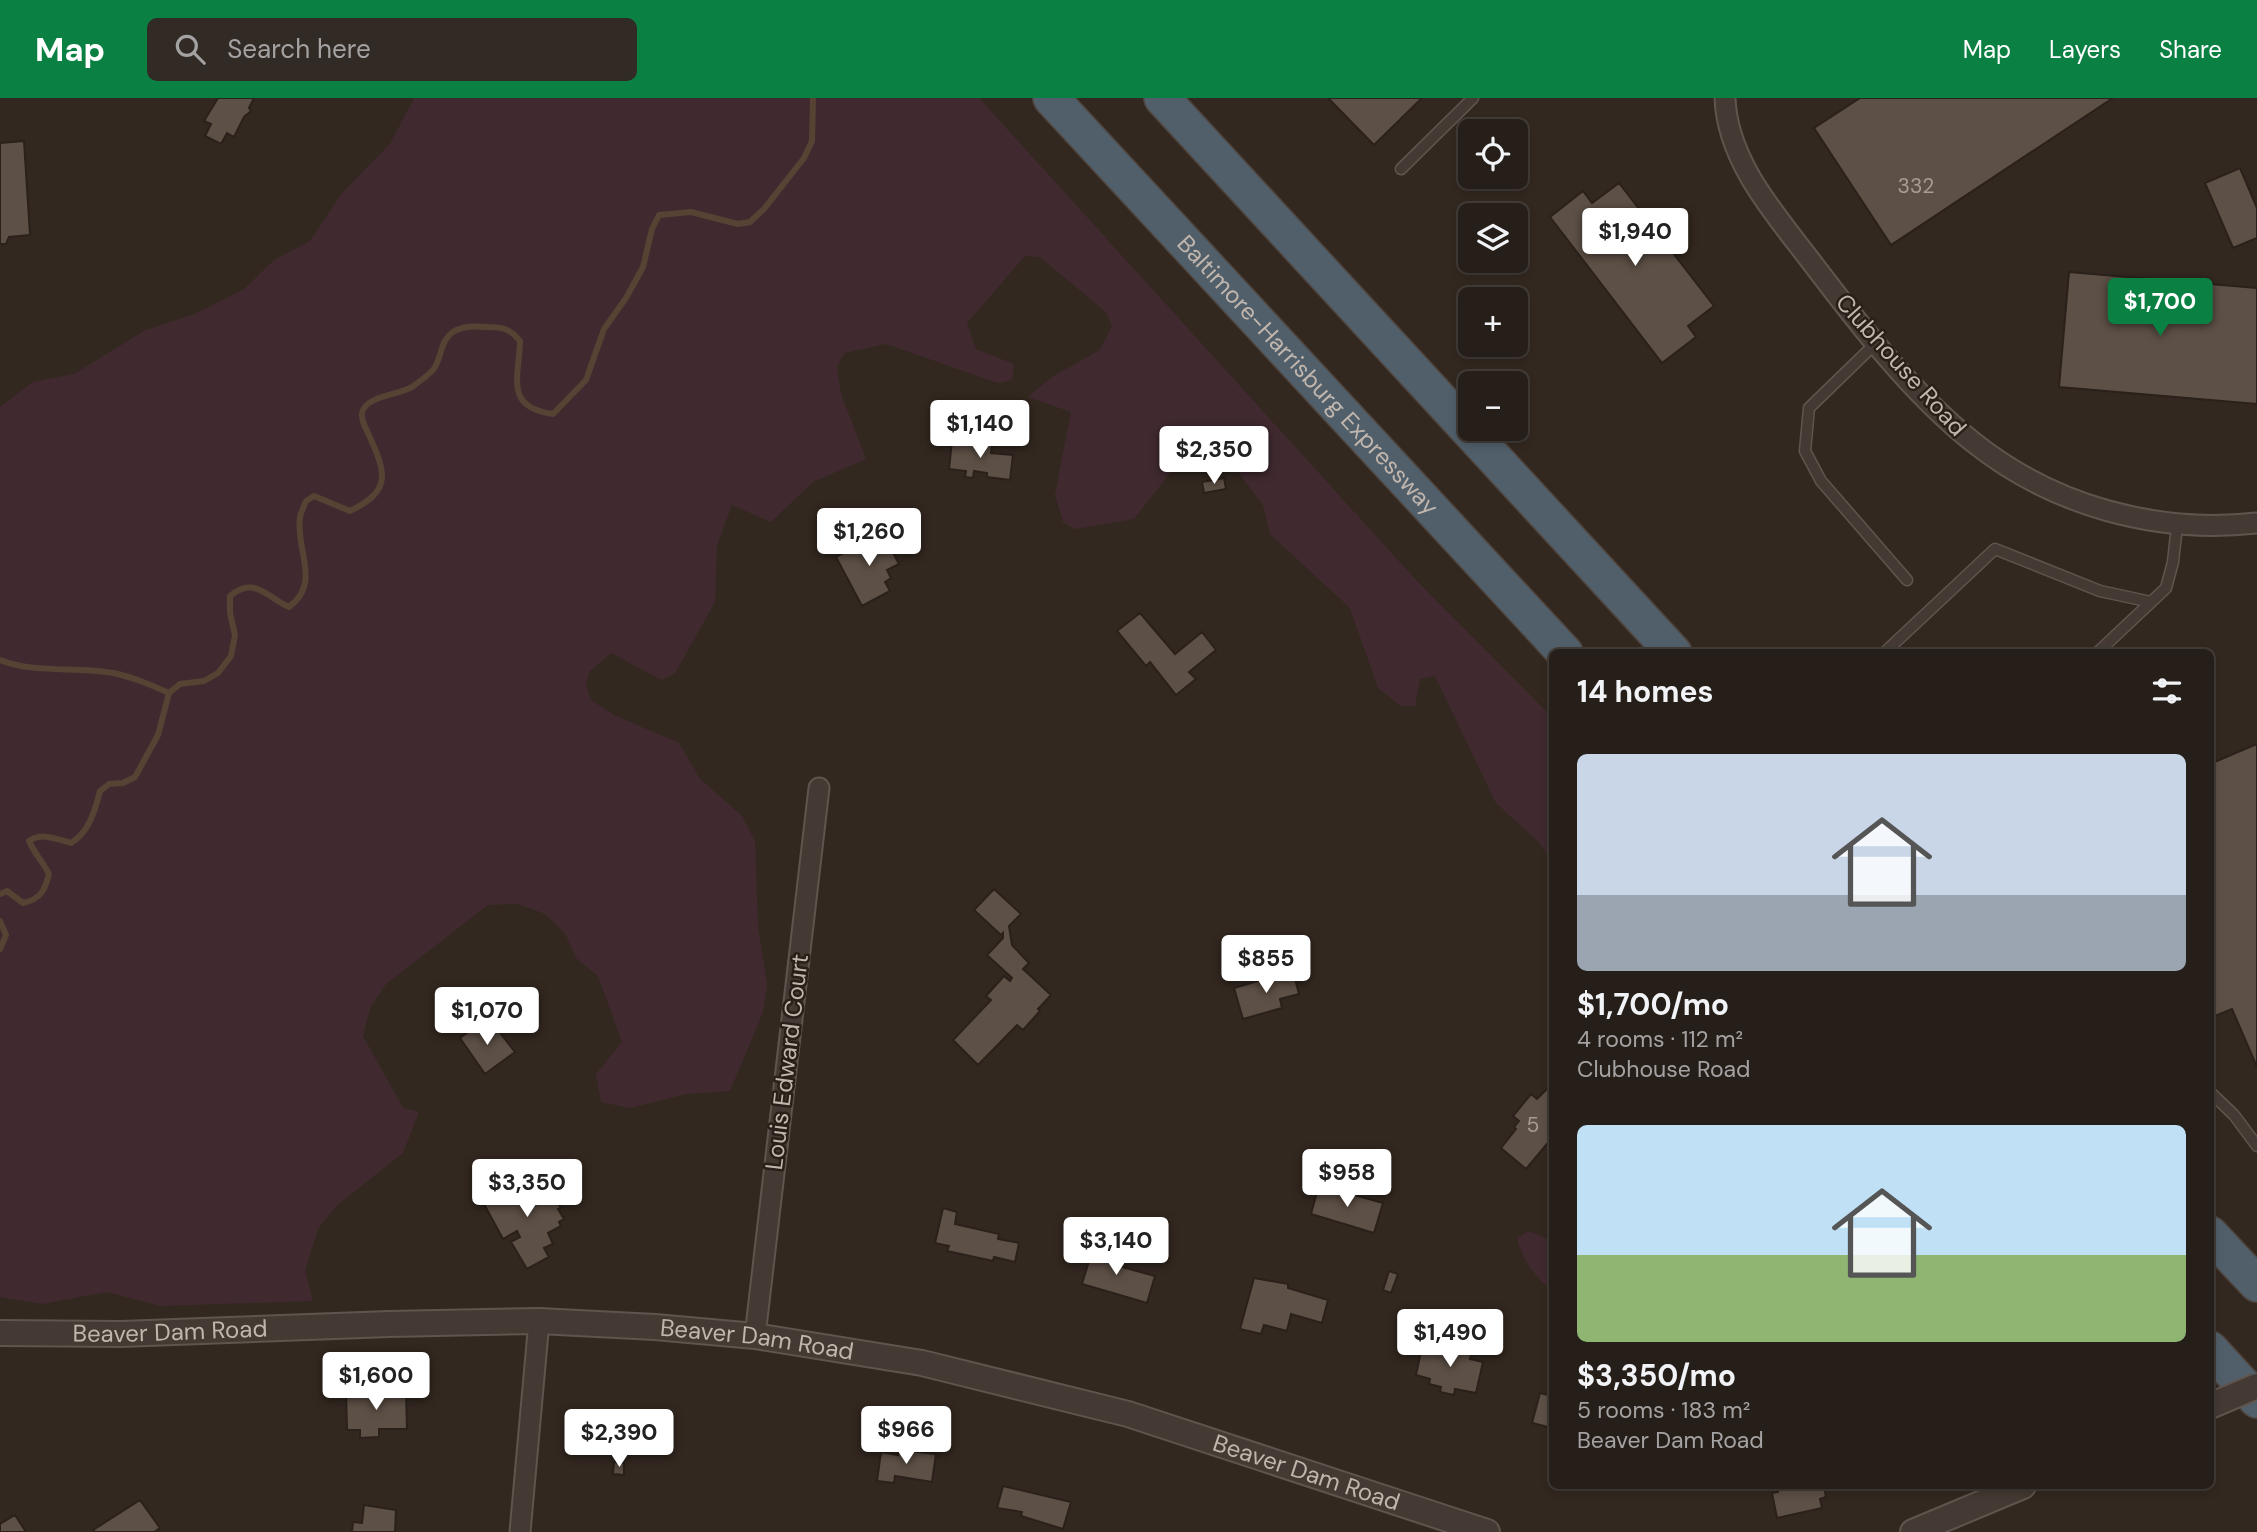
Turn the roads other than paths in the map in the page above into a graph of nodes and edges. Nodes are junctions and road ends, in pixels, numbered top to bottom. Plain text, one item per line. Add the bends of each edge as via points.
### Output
1 (1052, 98) edge
2 (1162, 98) edge
3 (1473, 98) edge
4 (1725, 98) edge
5 (1401, 169) dead end
6 (1876, 343) junction
7 (2257, 523) edge
8 (2177, 526) junction
9 (1907, 580) dead end
10 (2151, 602) junction
11 (1561, 649) edge
12 (1670, 649) edge
13 (1888, 649) edge
14 (2101, 649) edge
15 (819, 788) dead end
16 (2214, 1096) edge
17 (2257, 1146) edge
18 (2214, 1238) edge
19 (2257, 1284) edge
20 (539, 1321) junction
21 (0, 1332) edge
22 (755, 1336) junction
23 (2214, 1353) edge
24 (2257, 1386) edge
25 (2257, 1400) edge
26 (2214, 1404) edge
27 (2016, 1489) edge
28 (520, 1532) edge
29 (1487, 1532) edge
30 (1913, 1532) edge

1 - 11 highway, Baltimore-Harrisburg Expressway
2 - 12 highway
3 - 5 lane
4 - 6 street, Clubhouse Road via 1733,145 1747,171 1784,227
6 - 8 street, Clubhouse Road via 1945,417 1999,461 2067,498
6 - 9 lane via 1809,408 1805,451 1821,481
7 - 8 street, Clubhouse Road
8 - 10 lane via 2170,577
10 - 13 lane via 2100,591 1995,549
10 - 14 lane
15 - 22 street, Louis Edward Court
16 - 17 lane
18 - 19 highway
20 - 21 street, Beaver Dam Road via 121,1334
20 - 22 street, Beaver Dam Road
20 - 28 street
22 - 29 street, Beaver Dam Road via 922,1363 1128,1414
23 - 25 highway
24 - 26 street, bridge
27 - 30 street

